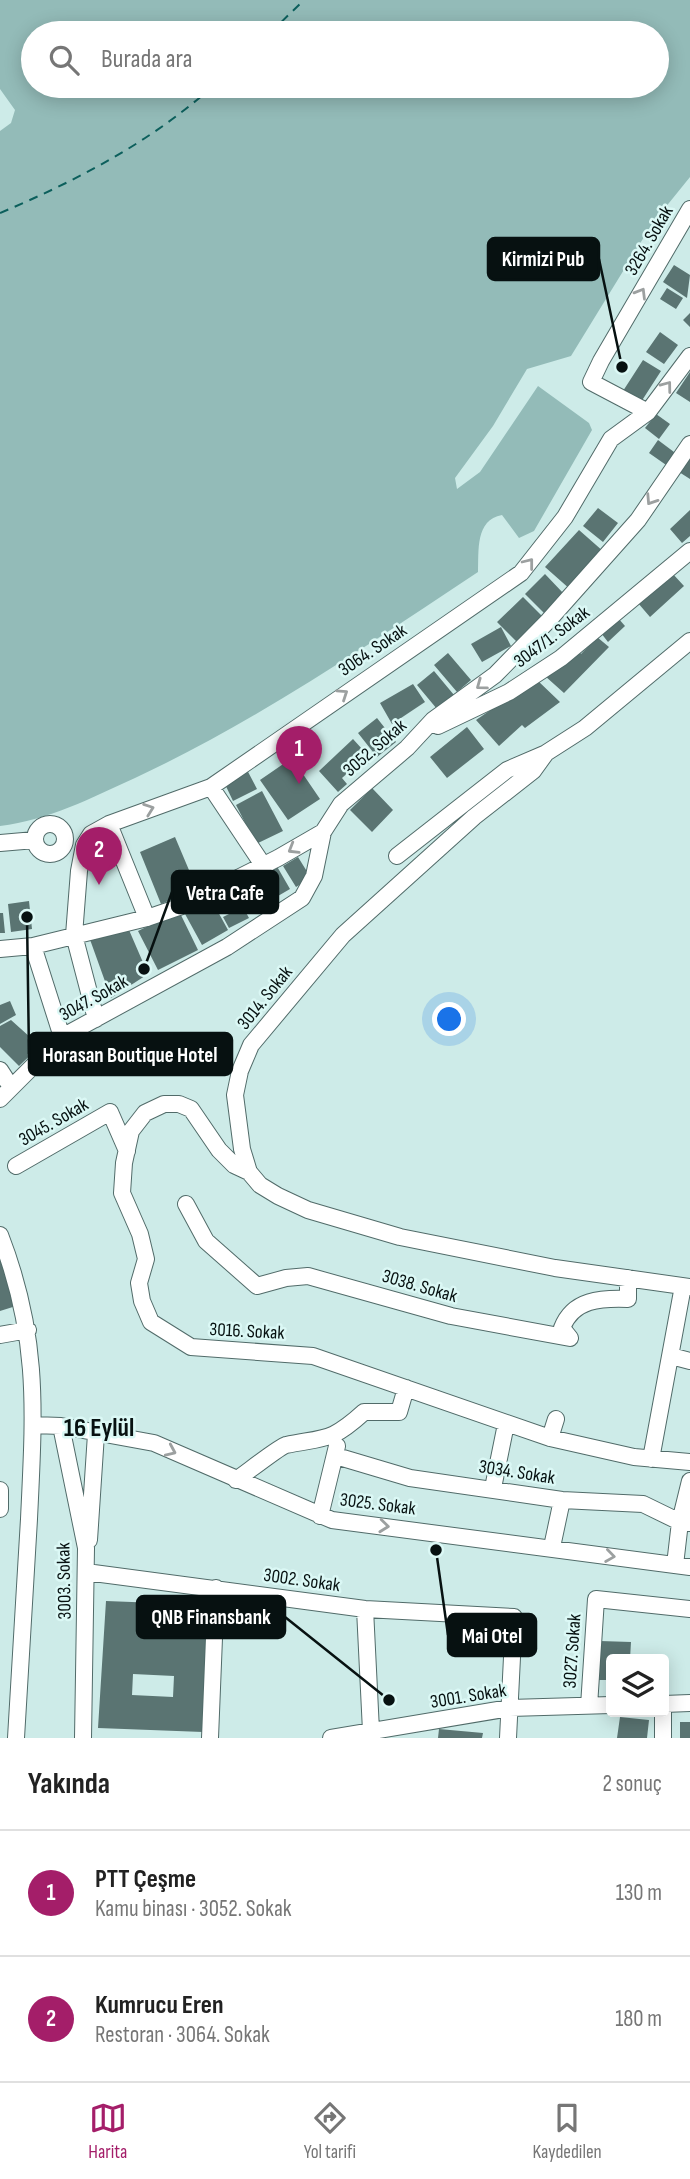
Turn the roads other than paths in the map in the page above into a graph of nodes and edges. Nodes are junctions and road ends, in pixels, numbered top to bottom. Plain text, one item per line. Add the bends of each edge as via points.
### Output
1 (690, 208) edge
2 (690, 356) edge
3 (648, 412) junction
4 (690, 444) edge
5 (690, 551) edge
6 (690, 641) edge
7 (422, 733) junction
8 (546, 753) junction
9 (211, 787) junction
10 (109, 824) junction
11 (323, 832) junction
12 (35, 840) dead end
13 (0, 844) edge
14 (397, 856) dead end
15 (263, 865) junction
16 (147, 918) junction
17 (74, 934) junction
18 (33, 946) junction
19 (0, 949) edge
20 (96, 1019) junction
21 (62, 1037) junction
22 (0, 1070) edge
23 (5, 1093) edge
24 (127, 1152) junction
25 (16, 1166) dead end
26 (249, 1172) junction
27 (186, 1204) dead end
28 (0, 1235) edge
29 (628, 1278) junction
30 (687, 1286) edge
31 (28, 1330) junction
32 (0, 1335) edge
33 (671, 1356) junction
34 (690, 1361) edge
35 (407, 1388) junction
36 (556, 1419) dead end
37 (33, 1424) junction
38 (506, 1424) junction
39 (61, 1426) junction
40 (338, 1433) junction
41 (96, 1434) junction
42 (550, 1438) junction
43 (336, 1456) junction
44 (651, 1459) junction
45 (690, 1462) edge
46 (236, 1480) junction
47 (690, 1481) edge
48 (493, 1488) junction
49 (0, 1490) edge
50 (562, 1500) junction
51 (0, 1509) edge
52 (320, 1516) junction
53 (685, 1523) edge
54 (552, 1547) junction
55 (86, 1548) junction
56 (683, 1566) edge
57 (86, 1572) junction
58 (216, 1588) junction
59 (365, 1608) junction
60 (690, 1609) edge
61 (690, 1703) edge
62 (669, 1704) edge
63 (606, 1705) edge
64 (589, 1706) junction
65 (510, 1708) junction
66 (663, 1717) edge
67 (371, 1731) junction
68 (416, 1731) edge
69 (0, 1736) edge
70 (15, 1738) edge
71 (83, 1738) edge
72 (210, 1738) edge
73 (331, 1738) edge
74 (508, 1738) edge
75 (663, 1738) edge

3 -> 1 street, 3264. Sokak via 591,382
3 -> 2 street, 3064. Sokak
9 -> 3 street, 3064. Sokak via 521,573 565,517 611,439
4 -> 7 street, 3052. Sokak via 638,520 548,621 495,675
5 - 7 street, 3047/1. Sokak via 561,658 509,692
6 - 8 street, 3014. Sokak via 585,729
7 - 11 street, 3052. Sokak via 341,804
8 - 14 street via 507,770
8 - 26 street, 3014. Sokak via 533,771 474,817 343,935 251,1045 235,1095
10 -> 9 street, 3064. Sokak
9 - 15 street
10 - 16 street
10 - 17 street, 3064. Sokak via 91,834 84,845
11 -> 15 street, 3052. Sokak
11 - 20 street, 3047. Sokak via 314,876 302,898 227,947
12 - 13 street
15 - 16 street, 3052. Sokak via 182,906
16 - 17 street, 3052. Sokak
17 - 18 street, 3052. Sokak
17 - 20 street
18 - 19 street, 3052. Sokak
18 - 21 street
20 - 21 street, 3047. Sokak
21 - 23 street, 3047. Sokak
22 - 23 street
24 - 25 street, 3045. Sokak via 110,1112
24 - 26 street, 3016. Sokak via 131,1130 145,1114 164,1104 180,1104 191,1108 234,1165
24 - 35 street, 3016. Sokak via 122,1193 146,1259 139,1283 152,1322 191,1347 313,1356
26 - 29 street via 260,1185 308,1210 400,1237
27 - 29 street, 3038. Sokak via 206,1241 257,1286 308,1276 451,1317 570,1338 562,1328 566,1318 589,1300 628,1299
28 - 31 street via 22,1297
29 - 30 street
30 - 33 street
31 - 32 street
31 - 37 street
33 - 34 street
33 - 44 street
35 - 38 street, 3016. Sokak
35 - 40 street via 399,1412 364,1412
36 - 42 street
37 - 39 street, 3025. Sokak
37 - 70 street
38 - 42 street, 3016. Sokak
38 - 48 street
39 - 41 street, 3025. Sokak
39 - 55 street, 3003. Sokak
40 - 43 street
40 - 46 street via 283,1446
41 -> 46 street, 3025. Sokak via 154,1443
41 - 55 street
42 - 44 street, 3016. Sokak
43 - 48 street, 3034. Sokak via 410,1478
43 - 52 street
44 - 45 street, 3016. Sokak
46 - 52 street, 3025. Sokak
47 - 53 street
48 - 50 street, 3034. Sokak
49 - 51 street
50 - 53 street, 3034. Sokak via 643,1504
50 - 54 street
52 -> 54 street, 3025. Sokak
53 - 56 street
54 -> 56 street, 3025. Sokak
55 - 57 street, 3003. Sokak
57 - 58 street, 3002. Sokak
57 - 71 street, 3003. Sokak
58 - 59 street, 3002. Sokak
58 - 72 street
59 - 65 street, 3002. Sokak via 514,1617
59 - 67 street
60 - 64 street, 3027. Sokak via 596,1599
61 - 62 street
63 - 64 street, 3001. Sokak
64 - 65 street, 3001. Sokak
65 - 68 street, 3001. Sokak
65 - 74 street
66 - 75 street
67 - 68 street, 3001. Sokak
67 - 73 street, 3001. Sokak
69 - 70 street

